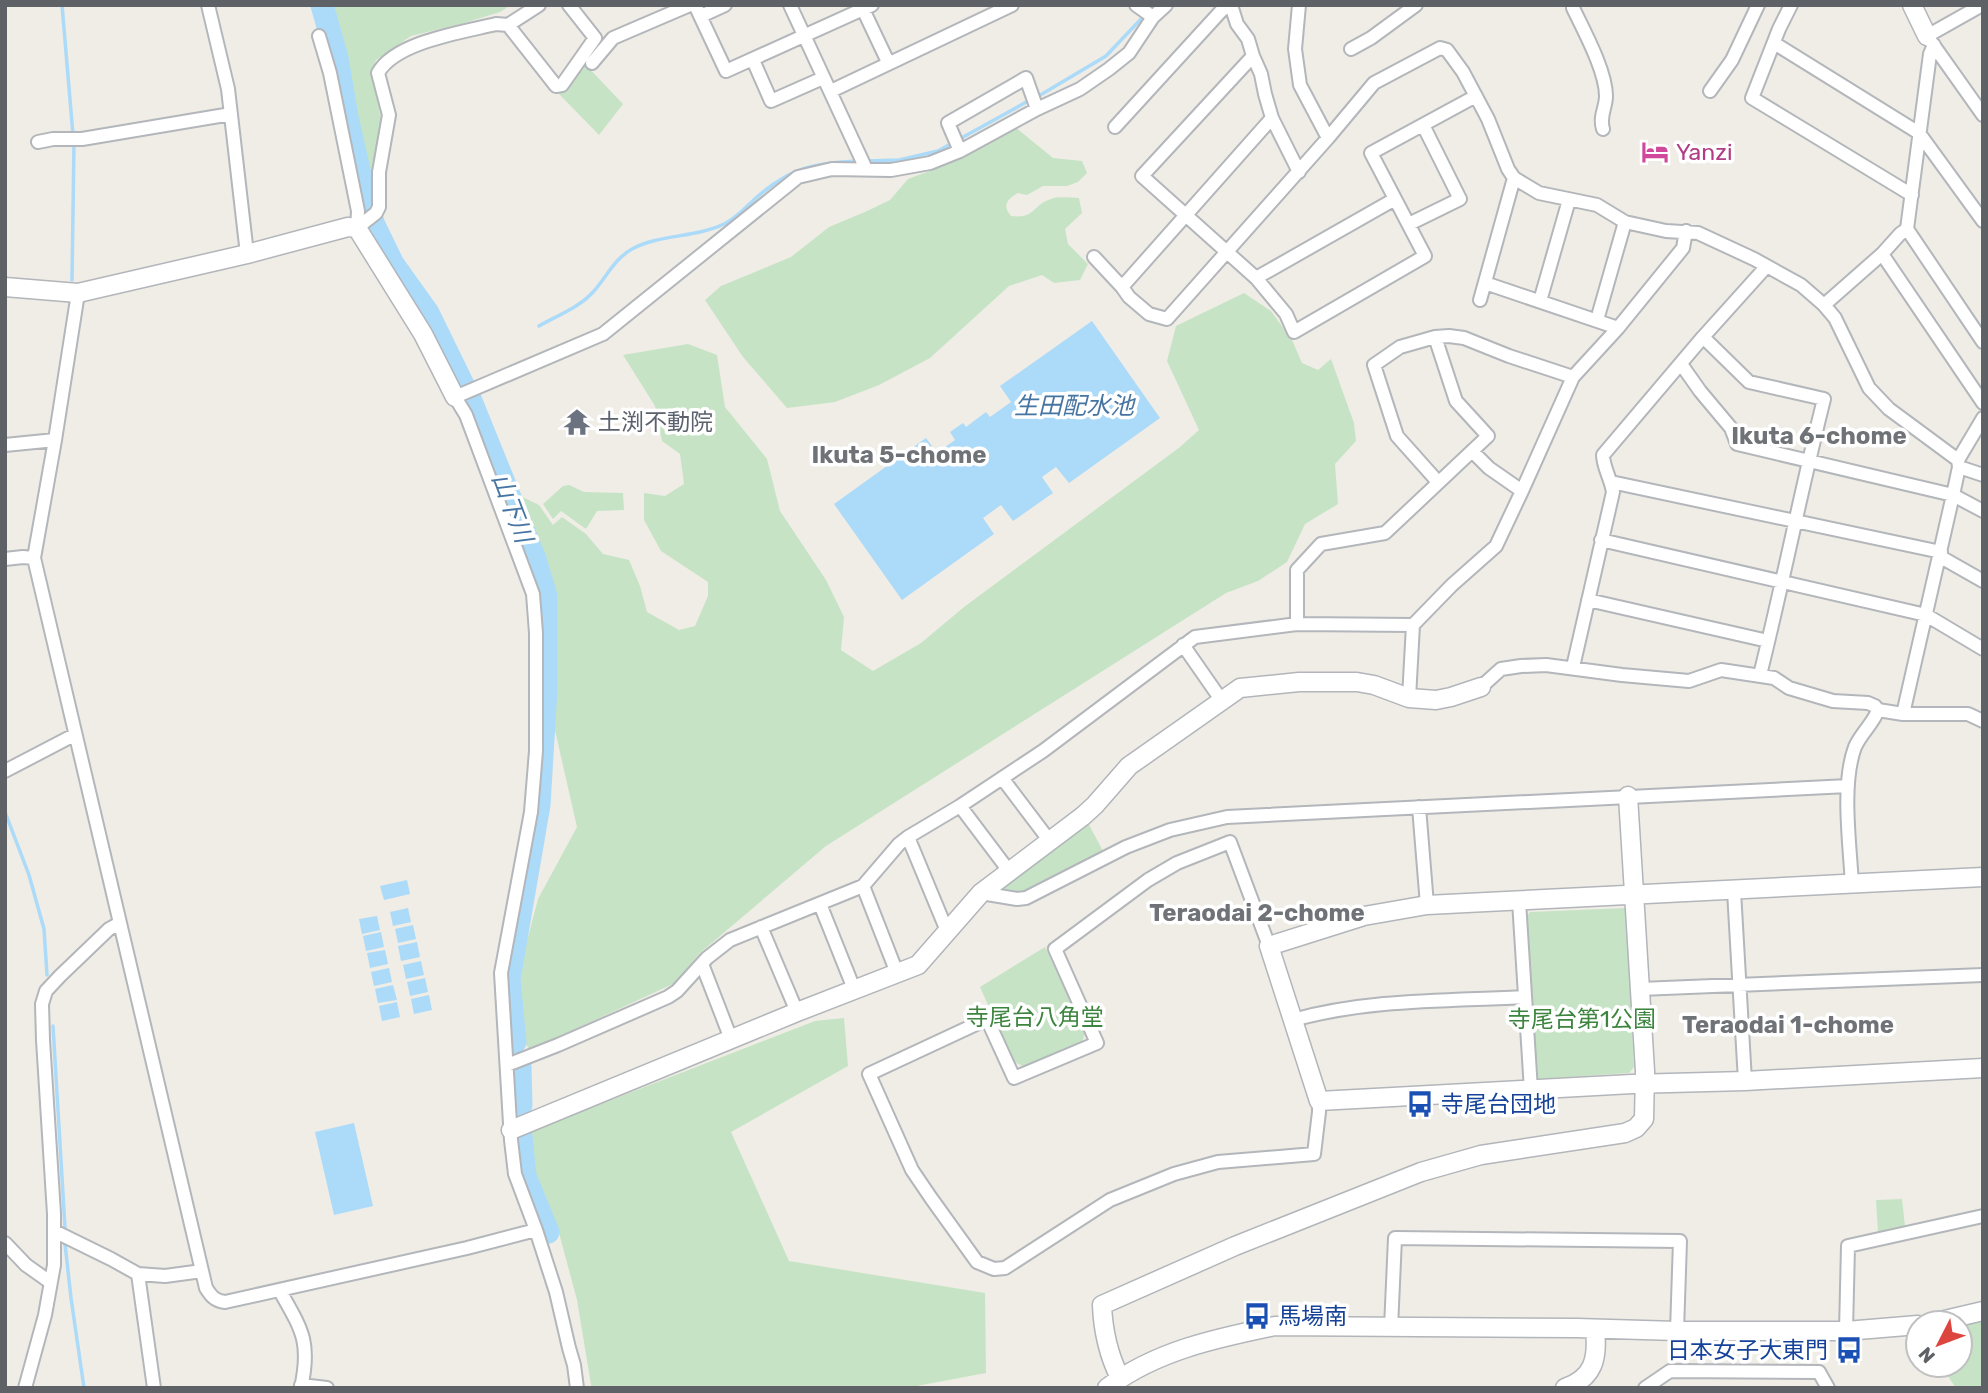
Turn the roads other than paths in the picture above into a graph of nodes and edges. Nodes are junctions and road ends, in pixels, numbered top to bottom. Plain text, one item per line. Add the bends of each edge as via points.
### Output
1 (208, 5) edge
2 (539, 5) edge
3 (569, 5) edge
4 (690, 5) edge
5 (725, 5) edge
6 (790, 5) edge
7 (1012, 5) edge
8 (1136, 5) edge
9 (1166, 5) edge
10 (1231, 5) edge
11 (1299, 5) edge
12 (1416, 5) edge
13 (1574, 5) edge
14 (1758, 5) edge
15 (1791, 5) edge
16 (1912, 5) edge
17 (1982, 5) edge
18 (865, 7) edge
19 (990, 10) edge
20 (698, 11) edge
21 (1153, 17) junction
22 (508, 25) junction
23 (319, 36) dead end
24 (804, 36) junction
25 (1931, 41) junction
26 (1774, 43) junction
27 (1351, 49) dead end
28 (1253, 56) junction
29 (753, 60) junction
30 (888, 62) junction
31 (592, 63) dead end
32 (823, 78) junction
33 (831, 90) junction
34 (1710, 91) dead end
35 (1476, 96) junction
36 (1037, 109) junction
37 (231, 114) junction
38 (1983, 115) edge
39 (1272, 118) junction
40 (1423, 125) junction
41 (1115, 127) dead end
42 (1603, 128) dead end
43 (1919, 133) junction
44 (1328, 138) junction
45 (38, 142) dead end
46 (960, 151) junction
47 (866, 169) junction
48 (1299, 172) junction
49 (1514, 178) junction
50 (1912, 195) junction
51 (1395, 199) junction
52 (1569, 200) junction
53 (1184, 215) junction
54 (366, 220) junction
55 (1983, 221) edge
56 (1625, 222) junction
57 (1409, 223) junction
58 (1907, 229) junction
59 (1686, 231) junction
60 (1226, 252) junction
61 (247, 254) junction
62 (1882, 254) junction
63 (1094, 257) dead end
64 (1766, 267) junction
65 (1256, 278) junction
66 (1485, 283) junction
67 (5, 287) edge
68 (1122, 287) junction
69 (78, 293) junction
70 (1480, 300) dead end
71 (1540, 301) junction
72 (1824, 305) junction
73 (1597, 320) junction
74 (1618, 328) junction
75 (1435, 337) junction
76 (1703, 337) junction
77 (1983, 342) edge
78 (1681, 364) junction
79 (1573, 377) junction
80 (458, 396) junction
81 (1983, 403) edge
82 (1983, 418) edge
83 (55, 440) junction
84 (5, 446) edge
85 (1472, 451) junction
86 (1808, 460) junction
87 (1958, 463) junction
88 (1983, 475) edge
89 (1438, 482) junction
90 (1611, 482) junction
91 (1522, 491) junction
92 (1953, 495) junction
93 (1983, 511) edge
94 (1795, 521) junction
95 (1601, 540) junction
96 (1940, 554) junction
97 (34, 558) junction
98 (5, 559) edge
99 (1983, 581) edge
100 (1783, 582) junction
101 (1588, 600) junction
102 (1926, 615) junction
103 (1297, 624) junction
104 (1413, 625) junction
105 (1768, 641) junction
106 (1183, 645) junction
107 (1983, 649) edge
108 (1573, 667) junction
109 (1760, 675) junction
110 (1480, 687) joint
111 (1409, 698) junction
112 (1223, 701) junction
113 (1878, 710) junction
114 (1903, 714) junction
115 (1983, 721) edge
116 (74, 735) junction
117 (5, 771) edge
118 (1002, 778) junction
119 (1848, 786) junction
120 (1628, 796) junction
121 (960, 806) junction
122 (1419, 807) junction
123 (908, 837) junction
124 (1049, 840) junction
125 (1009, 871) junction
126 (1983, 877) edge
127 (1852, 885) junction
128 (863, 886) junction
129 (1734, 891) junction
130 (981, 893) junction
131 (1634, 895) junction
132 (1520, 901) junction
133 (820, 904) junction
134 (1427, 905) junction
135 (120, 923) junction
136 (761, 927) junction
137 (947, 931) junction
138 (1269, 946) junction
139 (702, 964) junction
140 (897, 972) junction
141 (1983, 975) edge
142 (1740, 986) junction
143 (855, 989) junction
144 (1640, 989) junction
145 (1525, 997) junction
146 (797, 1012) junction
147 (1293, 1020) junction
148 (731, 1039) junction
149 (507, 1065) junction
150 (1983, 1068) edge
151 (1745, 1081) junction
152 (1645, 1083) junction
153 (1531, 1090) junction
154 (1319, 1101) junction
155 (511, 1130) junction
156 (1983, 1216) edge
157 (536, 1230) junction
158 (54, 1231) junction
159 (5, 1244) edge
160 (202, 1271) junction
161 (138, 1274) junction
162 (50, 1282) junction
163 (279, 1291) junction
164 (1904, 1326) edge
165 (1391, 1328) junction
166 (1595, 1330) junction
167 (1677, 1331) junction
168 (1846, 1331) junction
169 (1729, 1372) junction
170 (1114, 1383) edge
171 (301, 1386) edge
172 (25, 1388) edge
173 (154, 1388) edge
174 (327, 1388) edge
175 (577, 1388) edge
176 (1565, 1388) edge
177 (1645, 1388) edge
178 (1730, 1388) edge
179 (1828, 1388) edge

1 - 37 street
2 - 22 street
3 - 22 street via 595,38 562,85 556,86
4 - 31 street via 613,37
5 - 20 street
6 - 24 street
7 - 19 street
8 - 21 street
9 - 21 street
10 - 28 street
10 - 41 street
11 - 44 street via 1295,49 1300,85
12 - 27 street
13 - 42 street via 1601,72 1606,97
14 - 34 street via 1732,60
15 - 26 street
16 - 25 street
17 - 25 street
18 - 24 street
18 - 30 street
19 - 30 street
20 - 29 street via 726,71
21 - 36 street via 1129,53 1109,69
22 - 54 street via 415,44 382,66 378,73 388,115 379,207
23 - 54 street via 358,211
24 - 29 street
24 - 32 street
25 - 38 street
25 - 43 street
26 - 43 street
26 - 50 street via 1752,98
28 - 39 street
28 - 53 street via 1142,176
29 - 32 street via 771,101
30 - 33 street
32 - 33 street
33 - 47 street
35 - 40 street
35 - 44 street via 1447,50 1440,48 1374,83
35 - 49 street
36 - 46 street
36 - 46 street via 1026,78 947,123
37 - 45 street
37 - 61 street
39 - 48 street
39 - 53 street
40 - 51 street via 1371,153
40 - 57 street via 1460,199
43 - 50 street
43 - 55 street
44 - 48 street
46 - 47 street via 930,163
47 - 80 street via 832,169 798,177 603,334
48 - 60 street
49 - 52 street via 1539,193
49 - 66 street
50 - 58 street
51 - 57 street
51 - 65 street
52 - 56 street via 1597,205
52 - 71 street
53 - 60 street
53 - 68 street
54 - 61 street
54 - 80 street via 363,236
56 - 59 street
56 - 73 street
57 - 65 street via 1425,256 1294,332 1286,314
58 - 62 street
58 - 77 street
59 - 64 street
59 - 74 street via 1683,248
60 - 65 street
60 - 68 street via 1167,319 1149,314
61 - 69 street
62 - 72 street
62 - 81 street
63 - 68 street
64 - 72 street via 1801,285
64 - 76 street
66 - 70 street
66 - 71 street
67 - 69 street
69 - 83 street
71 - 73 street
72 - 87 street via 1870,388 1889,409
73 - 74 street
74 - 79 street
75 - 79 street via 1464,338
75 - 85 street via 1456,401 1488,436
75 - 89 street via 1400,347 1374,365 1397,436
76 - 78 street
76 - 86 street via 1749,382 1824,399
78 - 86 street via 1731,428 1737,444
78 - 90 street via 1603,455
79 - 91 street
80 - 149 street via 533,594 536,633 531,812 501,973
82 - 87 street
83 - 84 street
83 - 97 street
85 - 89 street
85 - 91 street
86 - 92 street
86 - 94 street
87 - 88 street
87 - 92 street
89 - 103 street via 1385,533 1321,544 1297,570
90 - 94 street
90 - 95 street via 1613,492
91 - 104 street via 1496,546
92 - 93 street
92 - 96 street
94 - 96 street
94 - 100 street
95 - 100 street
95 - 101 street
96 - 99 street
96 - 102 street
97 - 98 street
97 - 116 street
100 - 102 street
100 - 105 street
101 - 105 street
101 - 108 street
102 - 107 street
102 - 114 street
103 - 104 street
103 - 106 street via 1195,637
104 - 111 street
105 - 109 street
106 - 112 street
106 - 118 street
108 - 109 street via 1689,681 1721,670
108 - 110 street via 1546,664 1501,669
109 - 113 street via 1789,688 1833,701 1868,703
110 - 111 street via 1451,697
111 - 112 street via 1357,682 1299,682 1240,688
112 - 124 street via 1129,766 1095,805
113 - 114 street
113 - 119 street via 1854,751
114 - 115 street via 1968,714
116 - 117 street
116 - 135 street
118 - 121 street
118 - 124 street
119 - 120 street
119 - 127 street
120 - 122 street
120 - 131 street
121 - 123 street
121 - 125 street
122 - 130 street via 1227,817 1170,830 1126,847 1026,898
122 - 134 street
123 - 128 street
123 - 137 street
124 - 125 street
125 - 130 street
126 - 127 street
127 - 129 street
128 - 133 street
128 - 140 street
129 - 131 street
129 - 142 street
130 - 137 street
131 - 132 street
131 - 144 street
132 - 134 street
132 - 145 street
133 - 136 street
133 - 143 street
134 - 138 street via 1364,916
135 - 158 street via 60,976 46,991 42,1004
135 - 160 street
136 - 139 street via 730,940
136 - 146 street
137 - 140 street via 918,965
138 - 147 street
138 - 154 street via 1230,842 1148,880 1055,949 1097,1043 1014,1078 987,1019 869,1074 917,1178 976,1262 994,1269 1005,1268 1110,1200 1174,1174 1217,1162 1314,1154
139 - 148 street
139 - 149 street via 668,997
140 - 143 street
141 - 142 street
142 - 144 street
142 - 151 street
143 - 146 street
144 - 152 street
145 - 147 street via 1372,1006
145 - 153 street
146 - 148 street
147 - 154 street
148 - 155 street
149 - 155 street
150 - 151 street
151 - 152 street
152 - 153 street
152 - 170 street via 1644,1119 1625,1133 1481,1155 1420,1172 1102,1305
153 - 154 street
155 - 157 street via 515,1174
156 - 168 street via 1848,1246
157 - 163 street
157 - 175 street via 556,1292
158 - 161 street
158 - 162 street
159 - 162 street
160 - 161 street
160 - 163 street via 206,1288 219,1301
161 - 173 street
162 - 172 street
163 - 171 street via 306,1346
164 - 168 street
165 - 166 street
165 - 167 street via 1395,1238 1680,1241
165 - 170 street via 1275,1326 1194,1345
166 - 167 street
166 - 176 street via 1594,1363 1578,1383
167 - 168 street
169 - 177 street via 1670,1371
169 - 178 street
169 - 179 street via 1819,1372
171 - 174 street

